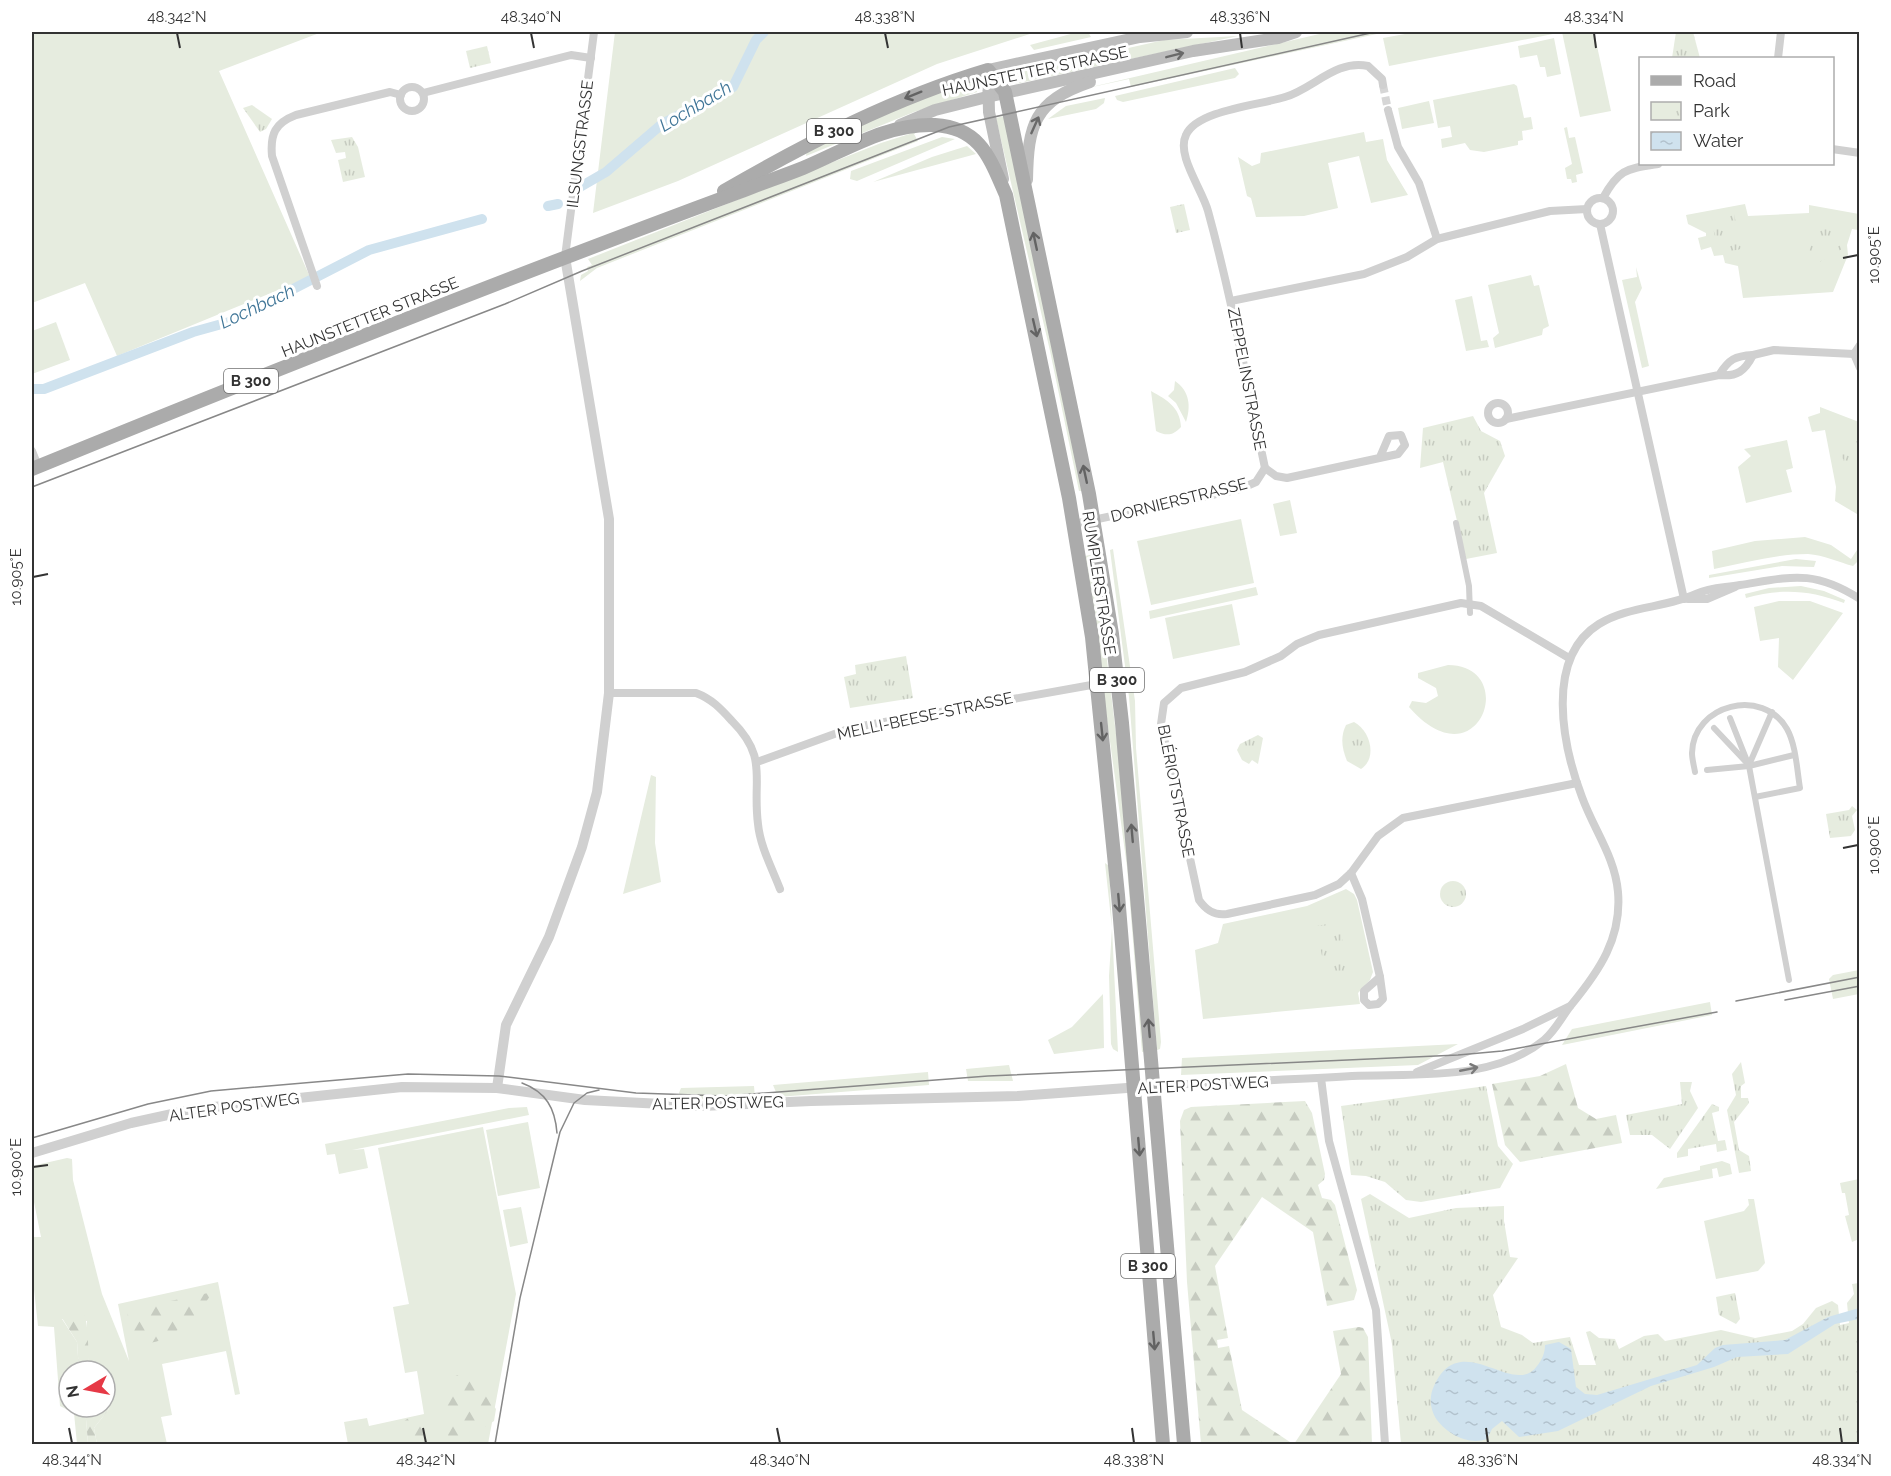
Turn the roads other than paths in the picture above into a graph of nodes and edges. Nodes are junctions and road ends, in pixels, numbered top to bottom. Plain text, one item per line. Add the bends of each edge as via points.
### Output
1 (594, 32) edge
2 (1187, 32) edge
3 (1296, 32) edge
4 (1781, 32) edge
5 (1778, 57) edge
6 (591, 58) junction
7 (1139, 65) junction
8 (988, 70) junction
9 (1383, 85) tunnel mouth
10 (1005, 92) junction
11 (423, 93) junction
12 (400, 95) junction
13 (987, 97) junction
14 (1388, 110) tunnel mouth
15 (893, 128) junction
16 (1834, 149) edge
17 (1860, 153) edge
18 (1652, 165) edge
19 (1006, 195) junction
20 (1603, 198) junction
21 (1027, 203) junction
22 (1587, 209) junction
23 (688, 211) junction
24 (1600, 224) junction
25 (1437, 239) junction
26 (566, 257) junction
27 (317, 285) dead end
28 (1231, 301) junction
29 (1860, 345) edge
30 (1854, 354) junction
31 (1753, 355) junction
32 (1860, 368) edge
33 (1719, 375) junction
34 (1637, 393) junction
35 (1506, 419) dead end
36 (32, 450) edge
37 (1380, 457) dead end
38 (35, 467) edge
39 (1265, 468) junction
40 (1094, 521) junction
41 (1456, 522) dead end
42 (1074, 524) junction
43 (1860, 598) edge
44 (1684, 599) junction
45 (1471, 609) junction
46 (1569, 658) junction
47 (1097, 684) junction
48 (609, 693) junction
49 (1772, 712) junction
50 (1730, 718) dead end
51 (1714, 728) dead end
52 (1794, 755) junction
53 (757, 762) junction
54 (1749, 765) junction
55 (1707, 770) dead end
56 (1695, 772) dead end
57 (1577, 783) junction
58 (1755, 797) junction
59 (1351, 873) junction
60 (780, 889) dead end
61 (1380, 977) dead end
62 (1789, 980) dead end
63 (1570, 1006) junction
64 (1411, 1074) junction
65 (1321, 1078) junction
66 (1154, 1086) junction
67 (497, 1088) junction
68 (1134, 1089) junction
69 (32, 1153) edge
70 (1163, 1444) edge
71 (1184, 1444) edge
72 (1385, 1444) edge

1 - 6 street, ILSUNGSTRASSE
2 - 8 main road, HAUNSTETTER STRASSE via 1140,37
7 -> 3 main road, HAUNSTETTER STRASSE
4 - 5 street
6 - 11 street via 571,56
6 - 26 street, ILSUNGSTRASSE
7 - 10 main road, HAUNSTETTER STRASSE
21 -> 7 main road, RUMPLERSTRASSE via 1028,143 1042,111 1066,90
8 - 10 main road, RUMPLERSTRASSE / B 300
8 - 13 main road, RUMPLERSTRASSE
8 -> 23 main road, HAUNSTETTER STRASSE / B 300 via 913,95 817,138
9 - 28 street via 1368,66 1346,66 1292,95 1211,115 1186,133 1183,152 1207,207
10 - 13 main road, HAUNSTETTER STRASSE
10 - 21 main road, RUMPLERSTRASSE / B 300
11 - 12 street via 413,87 405,88
11 - 12 street via 423,104 412,111 402,105
12 - 27 street via 390,92 296,115 284,119 275,129 272,156
13 - 15 main road, HAUNSTETTER STRASSE via 935,110
13 - 19 main road, RUMPLERSTRASSE
14 - 25 street via 1398,147 1419,183
15 - 19 main road, RUMPLERSTRASSE / B 300 via 949,127 978,141
15 - 23 main road, HAUNSTETTER STRASSE / B 300 via 800,169
16 - 17 street
18 - 20 street via 1619,174
19 -> 42 main road, RUMPLERSTRASSE / B 300
20 - 22 street via 1593,200
20 - 24 street via 1613,212 1607,222
40 -> 21 main road, RUMPLERSTRASSE / B 300
22 - 24 street via 1590,219
22 - 25 street, ZEPPELINSTRASSE via 1550,211
23 - 26 main road, HAUNSTETTER STRASSE / B 300
24 - 34 street
25 - 28 street, ZEPPELINSTRASSE via 1407,257 1364,274
26 - 38 main road, HAUNSTETTER STRASSE / B 300
26 - 48 street via 609,519
28 - 39 street, ZEPPELINSTRASSE
29 - 30 street
30 - 31 street via 1774,350
30 - 32 street
31 - 33 street via 1736,356
31 - 33 street via 1747,368 1733,376
33 - 34 street
34 - 35 street
34 - 44 street
36 - 38 street
37 - 39 street, DORNIERSTRASSE via 1287,478
39 - 40 street, DORNIERSTRASSE via 1256,482 1240,489
40 - 42 street, DORNIERSTRASSE
66 -> 40 main road, RUMPLERSTRASSE / B 300 via 1122,723
41 - 45 street
42 - 47 main road, RUMPLERSTRASSE / B 300
43 - 44 street via 1824,581 1795,575 1737,586 1707,599
44 - 46 street via 1622,613 1598,625
45 - 46 street via 1481,606
45 - 59 street, BLÉRIOTSTRASSE via 1461,603 1319,635 1245,672 1181,688 1164,703 1161,724 1198,900 1204,908 1221,915 1315,895 1339,884
46 - 57 street via 1563,698
47 - 53 street, MELLI-BEESE-STRASSE via 851,728
47 -> 68 main road, RUMPLERSTRASSE / B 300
48 - 53 street via 696,693 710,698 745,734
48 - 67 street via 597,792 582,847 549,937 506,1025
49 - 52 street via 1789,731
49 - 54 street
49 - 56 street via 1755,705 1737,705 1715,713 1696,738 1692,752
50 - 54 street
51 - 54 street
52 - 54 street
52 - 58 street via 1800,788
53 - 60 street via 759,830
54 - 55 street
54 - 58 street
57 - 59 street, BLÉRIOTSTRASSE via 1403,819 1378,836
57 - 63 street via 1613,866 1619,907 1614,938 1602,965
58 - 62 street
59 - 61 street via 1362,899
63 - 64 street, ALTER POSTWEG
64 -> 63 street, ALTER POSTWEG via 1471,1069 1522,1053 1548,1037
64 - 65 street, ALTER POSTWEG
65 - 66 street, ALTER POSTWEG
65 - 72 street via 1329,1141 1376,1310
66 - 68 street, ALTER POSTWEG
66 - 71 main road, B 300
67 - 68 street, ALTER POSTWEG via 585,1100 678,1106
67 - 69 street, ALTER POSTWEG via 402,1087 217,1105 131,1123
68 -> 70 main road, B 300

